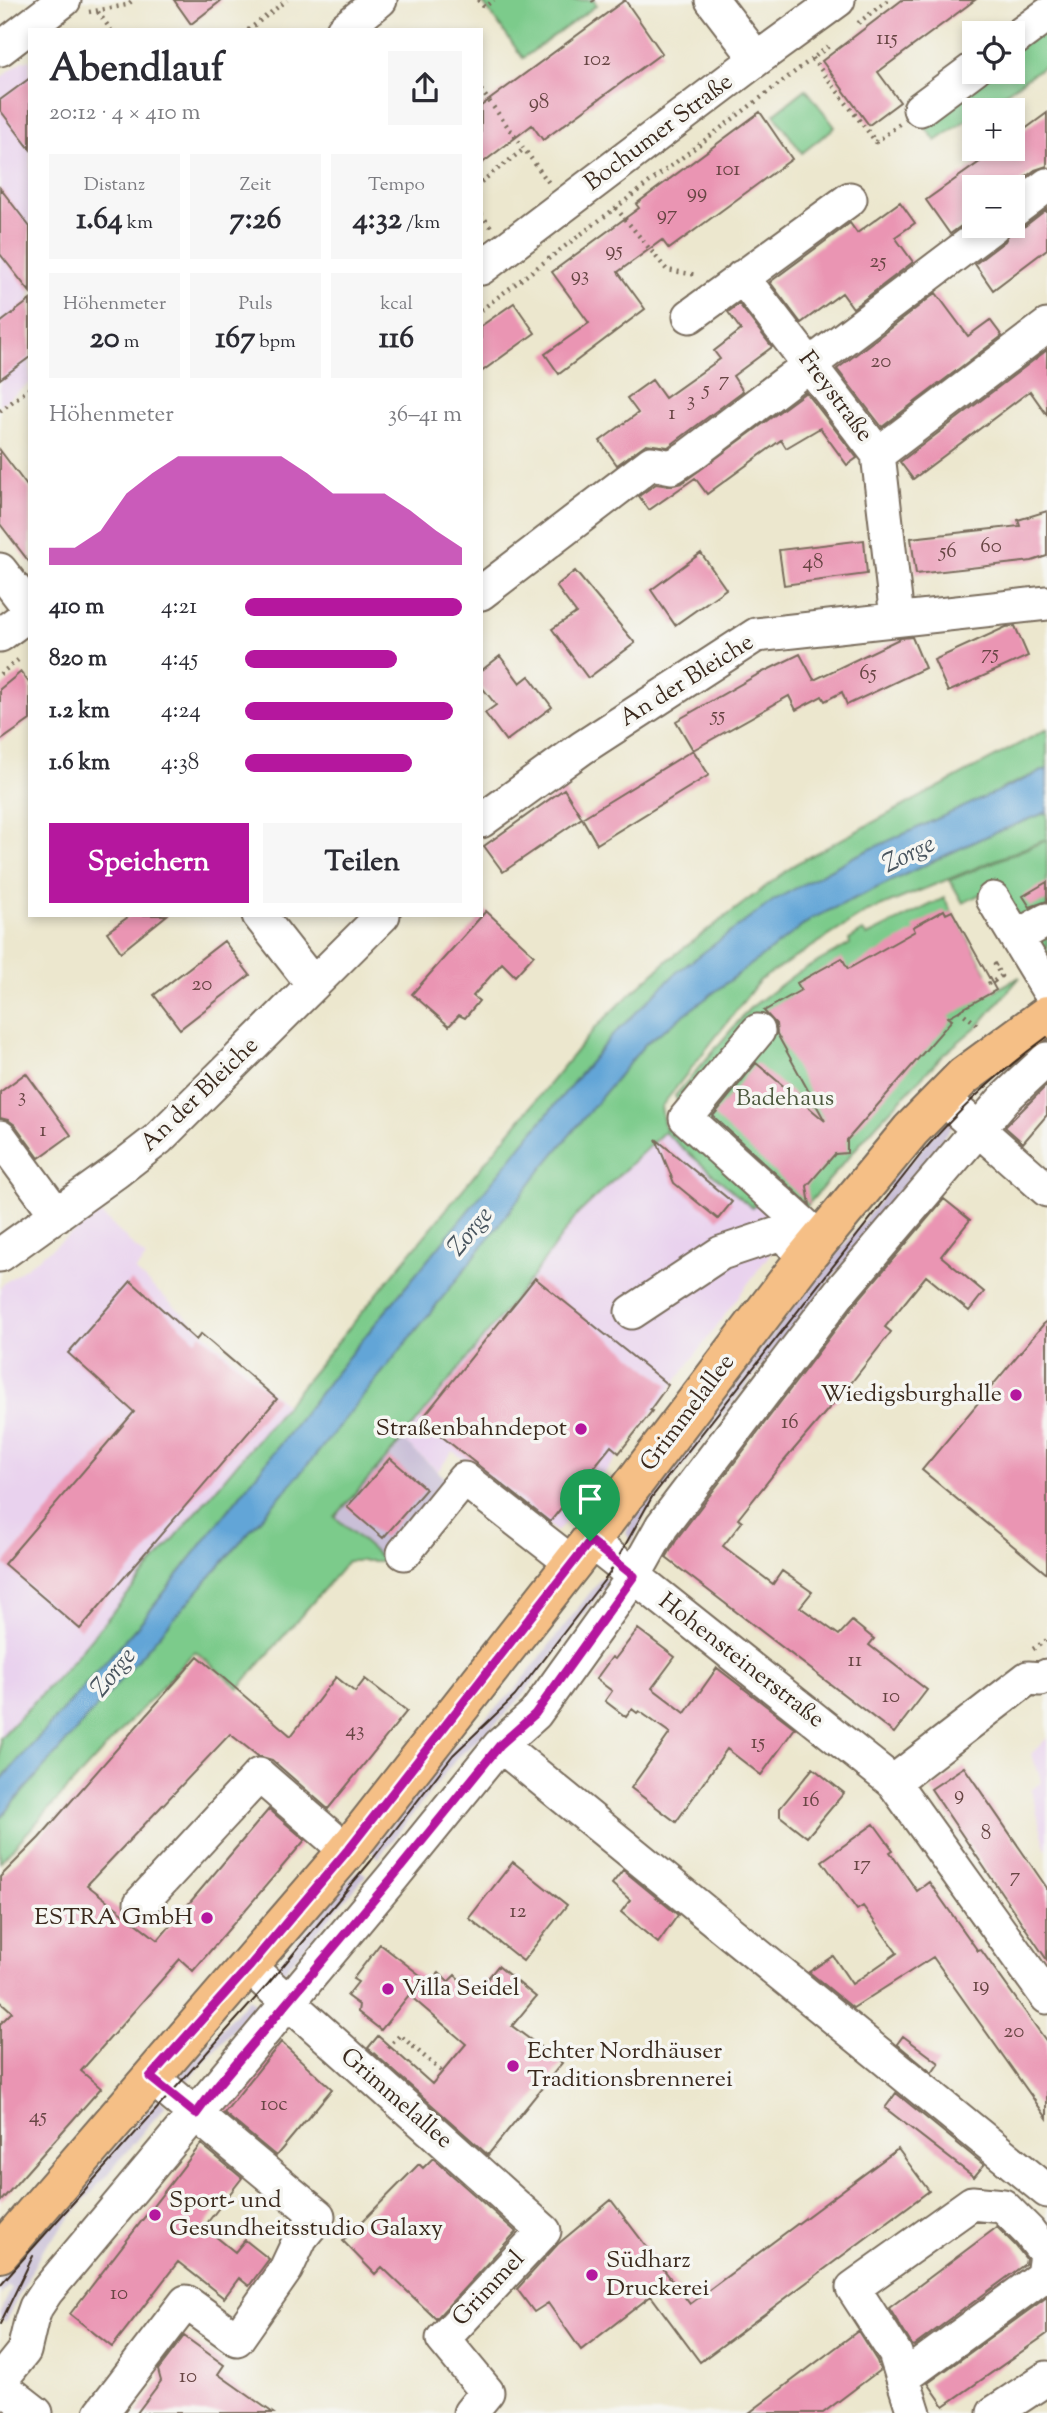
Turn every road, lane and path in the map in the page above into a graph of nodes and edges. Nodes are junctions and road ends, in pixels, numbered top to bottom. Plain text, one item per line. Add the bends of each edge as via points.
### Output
1 (133, 0) edge
2 (287, 0) edge
3 (380, 0) edge
4 (478, 0) edge
5 (494, 0) edge
6 (712, 0) edge
7 (888, 0) edge
8 (75, 6) edge
9 (98, 12) junction
10 (847, 12) edge
11 (1047, 15) edge
12 (40, 25) edge
13 (110, 28) edge
14 (251, 28) edge
15 (345, 28) edge
16 (1025, 31) edge
17 (28, 32) edge
18 (834, 41) dead end
19 (0, 49) edge
20 (812, 58) junction
21 (757, 59) junction
22 (962, 78) edge
23 (483, 93) edge
24 (920, 109) joint
25 (523, 149) junction
26 (483, 180) edge
27 (1047, 185) edge
28 (850, 199) dead end
29 (1025, 202) edge
30 (565, 204) junction
31 (616, 208) junction
32 (483, 217) edge
33 (491, 228) dead end
34 (584, 232) junction
35 (977, 238) edge
36 (483, 266) edge
37 (742, 277) junction
38 (483, 308) edge
39 (690, 316) dead end
40 (1047, 326) edge
41 (811, 364) junction
42 (28, 390) edge
43 (0, 411) edge
44 (878, 454) junction
45 (0, 570) edge
46 (483, 591) edge
47 (1047, 603) edge
48 (28, 608) edge
49 (28, 613) edge
50 (897, 618) junction
51 (0, 635) edge
52 (483, 820) edge
53 (993, 899) dead end
54 (261, 917) edge
55 (381, 917) edge
56 (1047, 920) edge
57 (1016, 937) junction
58 (995, 965) dead end
59 (313, 984) junction
60 (988, 985) dead end
61 (1047, 988) edge
62 (959, 1010) dead end
63 (1047, 1015) edge
64 (980, 1027) dead end
65 (758, 1031) dead end
66 (1047, 1059) edge
67 (943, 1098) junction
68 (977, 1130) junction
69 (0, 1137) edge
70 (1047, 1190) edge
71 (57, 1215) junction
72 (813, 1249) junction
73 (0, 1255) edge
74 (632, 1312) dead end
75 (581, 1552) junction
76 (411, 1558) dead end
77 (634, 1576) junction
78 (1041, 1670) edge
79 (500, 1745) junction
80 (893, 1782) junction
81 (347, 1851) junction
82 (141, 1903) dead end
83 (249, 1967) junction
84 (1047, 1997) edge
85 (288, 2002) junction
86 (388, 2048) dead end
87 (442, 2072) dead end
88 (150, 2077) junction
89 (196, 2114) junction
90 (1047, 2191) edge
91 (544, 2231) joint
92 (0, 2253) edge
93 (903, 2378) junction
94 (1047, 2378) edge
95 (0, 2383) edge
96 (36, 2413) edge
97 (101, 2413) edge
98 (470, 2413) edge
99 (914, 2413) edge
100 (994, 2413) edge

1 - 9 path
2 - 14 path
3 - 15 street
4 - 5 path via 484,7
6 - 21 street
7 - 10 path
8 - 9 path
8 - 12 street
9 - 13 path
10 - 21 street, Bochumer Straße
11 - 16 street
17 - 19 street
18 - 20 path
20 - 24 path via 876,142
20 - 31 path
21 - 30 street, Bochumer Straße
22 - 24 street
23 - 25 path
25 - 26 path
25 - 30 path
27 - 29 street
28 - 37 street
30 - 34 path
30 - 36 street, Bochumer Straße
31 - 34 path
31 - 37 path via 667,270
32 - 33 path
34 - 38 path
35 - 41 street
37 - 39 street
37 - 41 street, Freystraße
40 - 44 street
41 - 44 street, Freystraße
41 - 46 street via 672,467 651,463
42 - 43 path
44 - 50 street, Freystraße
45 - 48 street
47 - 50 street, An der Bleiche
49 - 51 street
50 - 52 street, An der Bleiche via 756,635 582,748
53 - 57 street
54 - 59 street
55 - 59 street, An der Bleiche
56 - 57 street
57 - 61 street
58 - 60 path via 1001,976
59 - 71 street, An der Bleiche via 158,1139
62 - 64 path
63 - 67 main road, Grimmelallee via 964,1076
65 - 72 street via 686,1118
66 - 68 street
67 - 68 street
67 - 72 main road, Grimmelallee
68 - 70 street
68 - 77 street via 839,1293 662,1526
69 - 71 street
71 - 73 street, An der Bleiche
72 - 74 street via 781,1233 721,1253
72 - 75 main road, Grimmelallee
75 - 76 street, Hohensteinerstraße via 486,1497 464,1479
75 - 77 street, Hohensteinerstraße
75 - 81 main road, Grimmelallee
77 - 79 street via 535,1714
77 - 80 street, Hohensteinerstraße
78 - 80 street
79 - 85 street
79 - 90 street
80 - 84 street, Hohensteinerstraße
81 - 82 street via 258,1775
81 - 83 main road, Grimmelallee
83 - 85 street, Grimmelallee
83 - 88 main road, Grimmelallee
85 - 89 street
85 - 91 street, Grimmelallee
86 - 87 path via 400,2035
88 - 89 street
88 - 92 main road, Grimmelallee
89 - 95 street via 46,2292 36,2307 24,2351
89 - 97 street via 318,2216 237,2339 186,2302
91 - 98 street, Grimmel via 443,2339 487,2392
93 - 93 street via 895,2353 853,2288 972,2203 1003,2206 1046,2254 1043,2276
93 - 99 street
94 - 100 street
95 - 96 street

